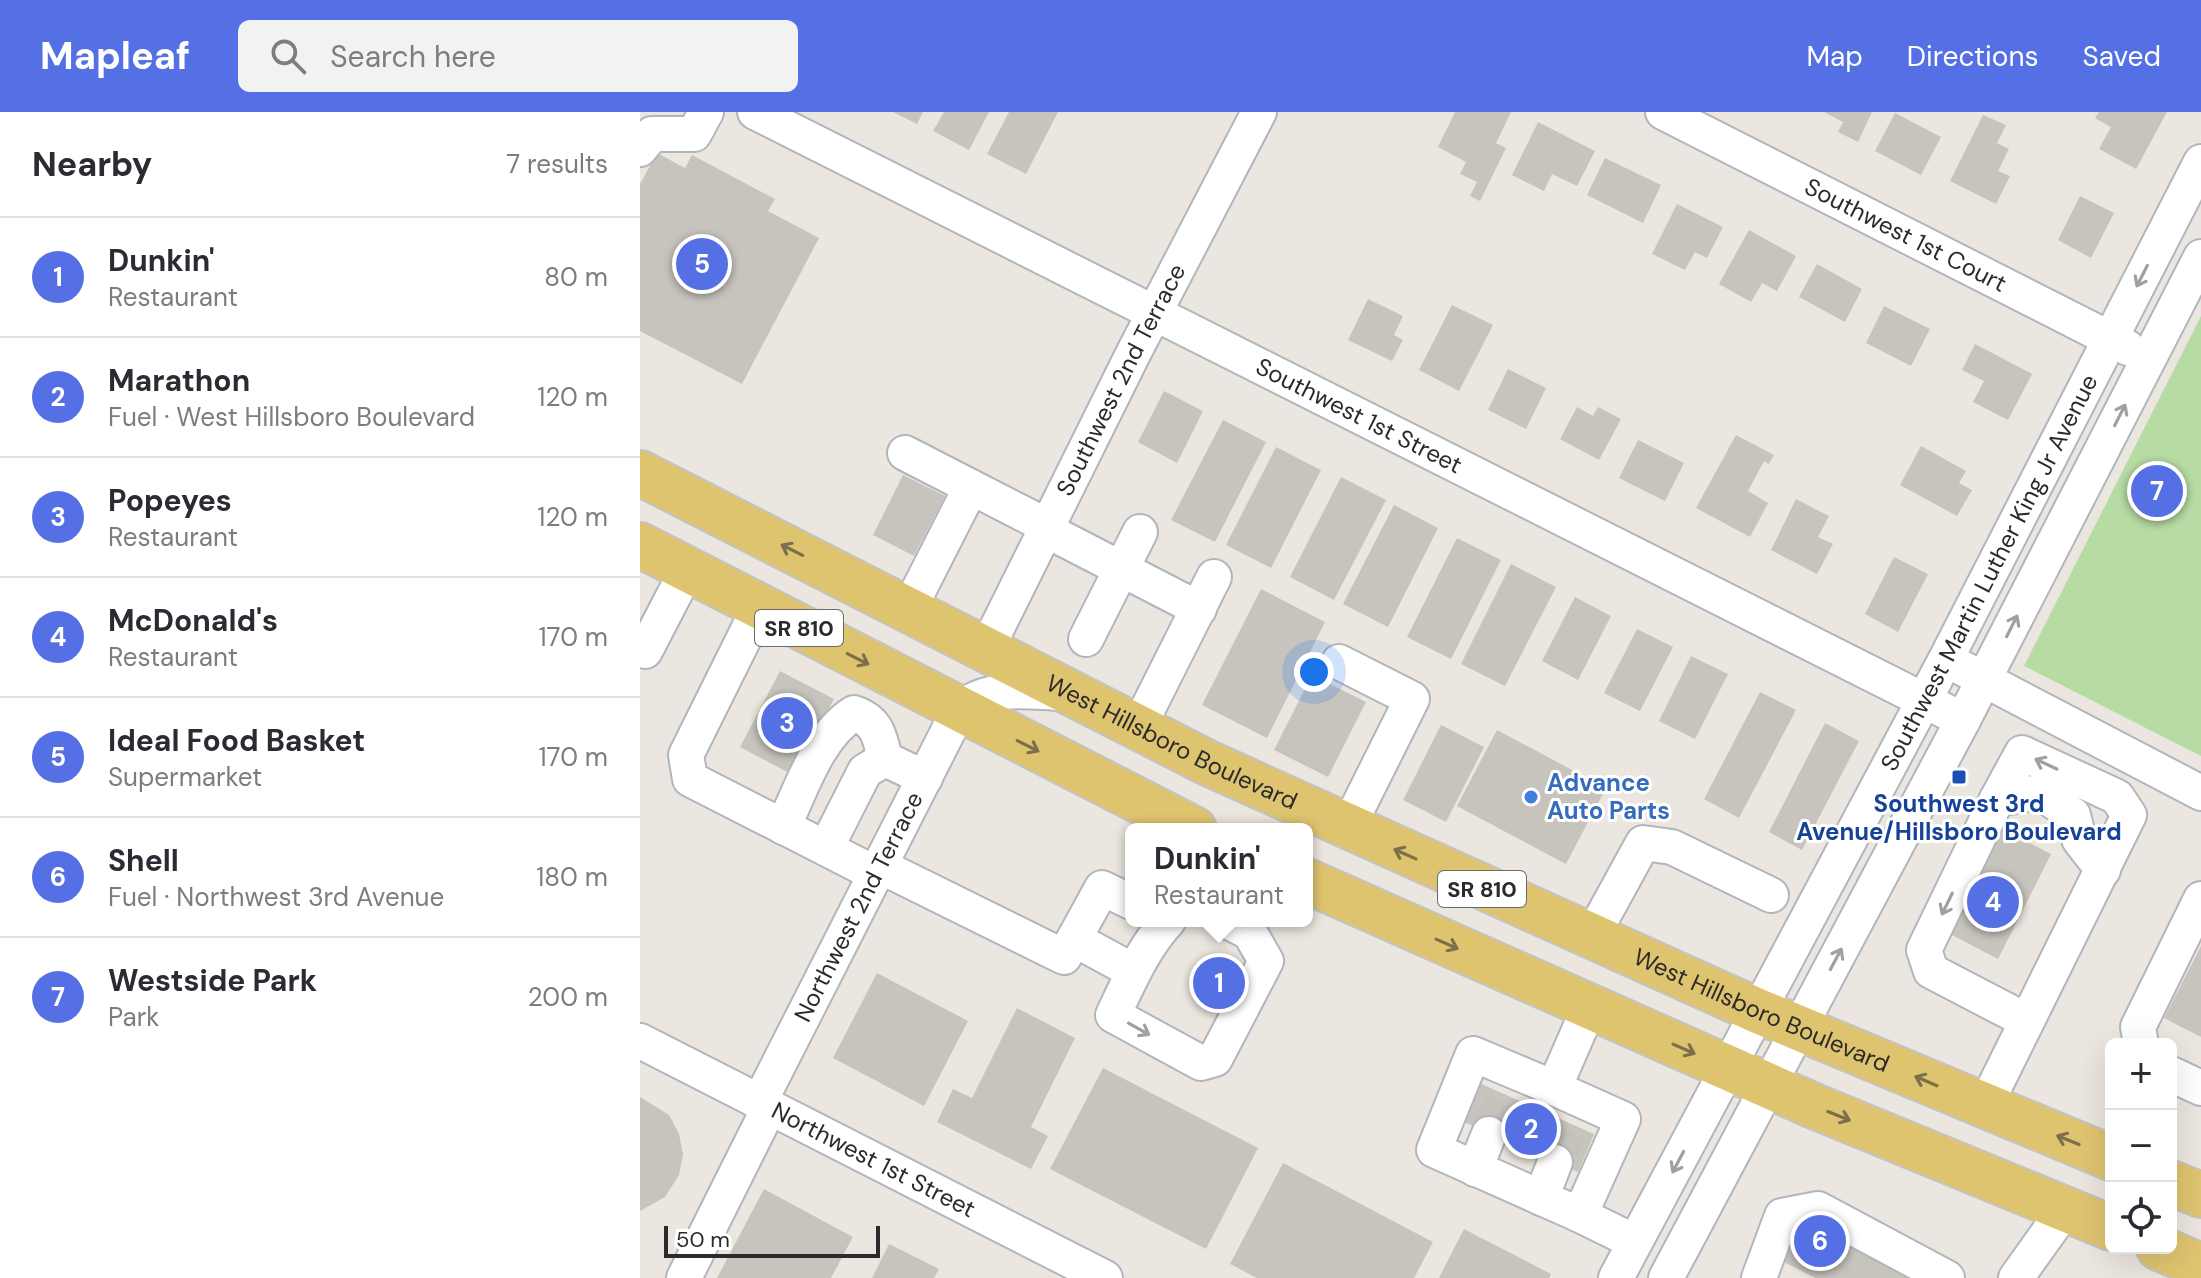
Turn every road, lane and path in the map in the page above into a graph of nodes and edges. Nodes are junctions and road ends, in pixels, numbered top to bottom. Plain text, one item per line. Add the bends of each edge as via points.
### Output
1 (706, 112) edge
2 (755, 112) edge
3 (1259, 112) edge
4 (1663, 112) edge
5 (640, 149) edge
6 (2201, 162) edge
7 (2201, 257) edge
8 (1155, 312) junction
9 (2110, 339) junction
10 (2150, 359) junction
11 (905, 453) dead end
12 (640, 473) edge
13 (971, 487) junction
14 (1046, 528) junction
15 (1140, 532) dead end
16 (640, 545) edge
17 (1121, 569) junction
18 (687, 570) junction
19 (1214, 577) dead end
20 (759, 608) junction
21 (1199, 609) junction
22 (908, 611) junction
23 (1086, 639) dead end
24 (640, 649) edge
25 (986, 650) junction
26 (1946, 659) junction
27 (1339, 662) dead end
28 (1984, 680) junction
29 (1069, 694) junction
30 (1923, 700) junction
31 (959, 710) junction
32 (1963, 720) junction
33 (1138, 728) junction
34 (885, 759) junction
35 (2137, 760) junction
36 (925, 778) junction
37 (2201, 793) edge
38 (2006, 797) junction
39 (2117, 797) junction
40 (1182, 823) edge
41 (783, 827) junction
42 (1348, 827) junction
43 (826, 848) junction
44 (878, 870) junction
45 (2103, 870) junction
46 (1313, 884) edge
47 (1771, 895) dead end
48 (1125, 899) edge
49 (2201, 899) edge
50 (1162, 927) edge
51 (1238, 927) edge
52 (1592, 936) junction
53 (1074, 939) junction
54 (1133, 971) junction
55 (1589, 1008) junction
56 (1758, 1011) junction
57 (2027, 1021) junction
58 (1799, 1027) junction
59 (2140, 1038) edge
60 (640, 1041) edge
61 (1728, 1068) junction
62 (2177, 1077) edge
63 (1768, 1084) junction
64 (2201, 1088) edge
65 (1570, 1104) junction
66 (764, 1106) junction
67 (1985, 1106) junction
68 (1489, 1134) tunnel mouth
69 (2105, 1156) edge
70 (1555, 1162) tunnel mouth
71 (1475, 1169) junction
72 (2177, 1185) edge
73 (2201, 1195) edge
74 (1541, 1198) junction
75 (2066, 1208) junction
76 (1580, 1215) junction
77 (2105, 1225) edge
78 (1635, 1242) junction
79 (2173, 1254) edge
80 (2201, 1266) edge
81 (684, 1278) edge
82 (1105, 1278) edge
83 (1616, 1278) edge
84 (1666, 1278) edge
85 (1759, 1278) edge
86 (1947, 1278) edge
87 (2016, 1278) edge

1 - 5 street via 694,134 652,134
2 - 8 street, Southwest 1st Street
3 - 8 street, Southwest 2nd Terrace
4 - 9 street, Southwest 1st Court
6 -> 9 street, Southwest Martin Luther King Jr Avenue
7 - 10 street, Southwest Martin Luther King Jr Avenue
8 - 14 street, Southwest 2nd Terrace
8 - 30 street, Southwest 1st Street
9 - 10 street, Southwest 1st Court
9 - 26 street, Southwest Martin Luther King Jr Avenue
28 -> 10 street, Southwest Martin Luther King Jr Avenue
11 - 13 street
22 -> 12 main road, West Hillsboro Boulevard / SR 810
13 - 14 street
13 - 22 street
14 - 17 street
14 - 25 street, Southwest 2nd Terrace
15 - 17 street
16 - 18 main road, SR 810
17 - 21 street
17 - 23 street
18 - 20 main road, SR 810
18 - 24 street via 645,651
19 - 21 street
20 -> 31 main road, SR 810
20 - 41 street via 686,755 690,779
21 - 33 street
22 - 25 main road, West Hillsboro Boulevard / SR 810
25 - 29 main road, West Hillsboro Boulevard / SR 810
26 - 28 street
26 - 30 street, Southwest Martin Luther King Jr Avenue
27 - 42 street via 1412,699
28 - 32 street, Southwest Martin Luther King Jr Avenue
28 - 35 street
29 - 31 street via 999,690 974,697
29 - 33 main road, West Hillsboro Boulevard / SR 810
30 - 32 street, Southwest 1st Street
30 - 56 street, Southwest Martin Luther King Jr Avenue
31 - 36 street, Northwest 2nd Terrace
31 -> 40 main road, SR 810
58 -> 32 street, Southwest Martin Luther King Jr Avenue
33 - 42 main road, West Hillsboro Boulevard / SR 810
34 - 36 street
34 - 41 street via 879,732 869,719 854,713 837,724
34 - 43 street via 865,771
35 - 37 street
35 - 39 street
36 - 44 street, Northwest 2nd Terrace
39 -> 38 street via 2022,753
38 - 45 street via 2079,839
38 -> 57 street via 1924,950 1931,971
39 - 45 street via 2129,815
41 - 43 street
52 -> 42 main road, West Hillsboro Boulevard / SR 810
43 - 44 street
44 - 53 street via 1064,957
44 - 66 street, Northwest 2nd Terrace
45 - 57 street
46 -> 55 main road, SR 810
47 - 52 street via 1672,847 1643,843
48 - 53 street via 1102,888
49 - 59 street via 2138,1027
50 - 54 street
54 -> 51 street via 1113,1015 1201,1063 1215,1059 1266,961 1250,933
52 - 56 main road, West Hillsboro Boulevard / SR 810
53 - 54 street
55 -> 61 main road, SR 810
55 - 65 street
56 - 58 main road, West Hillsboro Boulevard / SR 810
56 - 61 street, Southwest Martin Luther King Jr Avenue
57 - 67 street
58 - 63 street, Southwest Martin Luther King Jr Avenue
67 -> 58 main road, West Hillsboro Boulevard / SR 810
60 - 66 street, Northwest 1st Street
61 - 63 main road, SR 810
61 -> 78 street, Southwest Martin Luther King Jr Avenue
62 - 64 street
63 -> 75 main road, SR 810
63 - 84 street, Southwest Martin Luther King Jr Avenue
65 - 71 street via 1510,1083 1473,1054 1434,1150
65 - 76 street via 1623,1119
66 - 81 street, Northwest 2nd Terrace
66 - 82 street, Northwest 1st Street
69 -> 67 main road, West Hillsboro Boulevard / SR 810
68 - 71 street
70 - 74 street
71 - 74 street
72 - 73 main road
74 - 76 street
75 - 77 main road, SR 810
75 - 87 street
76 - 78 street
78 - 83 street, Southwest Martin Luther King Jr Avenue
79 - 80 main road
85 - 86 street via 1782,1216 1818,1209

